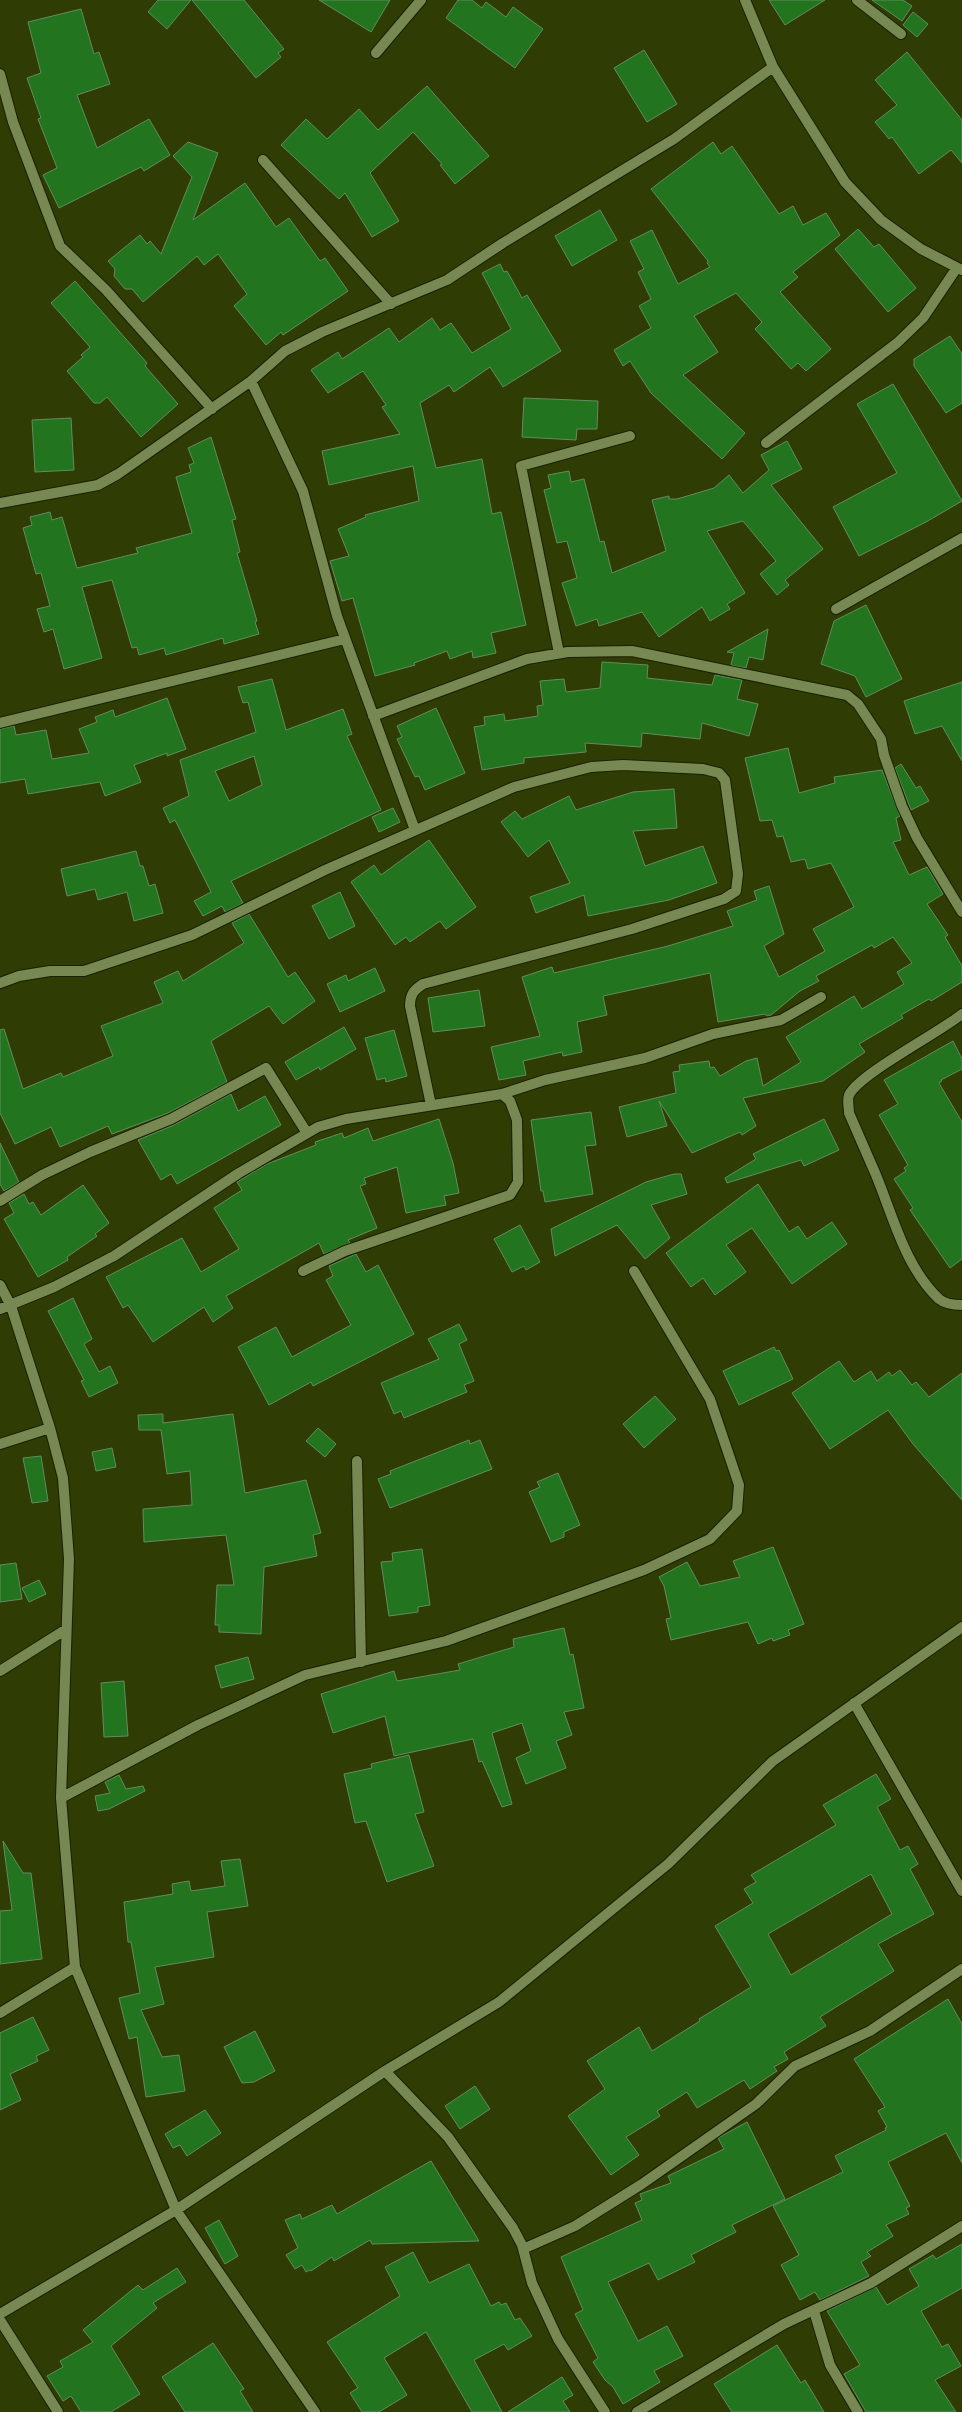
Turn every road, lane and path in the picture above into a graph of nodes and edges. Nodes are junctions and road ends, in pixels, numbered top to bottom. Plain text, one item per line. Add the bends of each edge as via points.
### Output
1 (421, 0) edge
2 (745, 0) edge
3 (857, 0) edge
4 (901, 34) dead end
5 (376, 53) dead end
6 (773, 67) junction
7 (0, 74) edge
8 (263, 160) dead end
9 (959, 270) edge
10 (392, 304) junction
11 (252, 381) junction
12 (212, 409) junction
13 (630, 436) dead end
14 (766, 443) dead end
15 (0, 502) edge
16 (961, 542) edge
17 (836, 609) dead end
18 (345, 640) junction
19 (559, 653) junction
20 (373, 716) junction
21 (0, 723) edge
22 (414, 830) junction
23 (962, 912) edge
24 (0, 983) edge
25 (821, 997) dead end
26 (962, 1014) edge
27 (502, 1094) junction
28 (431, 1105) junction
29 (307, 1133) junction
30 (0, 1201) edge
31 (303, 1271) dead end
32 (634, 1271) dead end
33 (0, 1285) edge
34 (962, 1305) edge
35 (11, 1306) junction
36 (0, 1310) edge
37 (50, 1428) junction
38 (0, 1444) edge
39 (357, 1461) dead end
40 (962, 1627) edge
41 (65, 1630) junction
42 (361, 1662) junction
43 (0, 1671) edge
44 (854, 1703) junction
45 (61, 1798) junction
46 (962, 1891) edge
47 (75, 1967) junction
48 (962, 1969) edge
49 (0, 2013) edge
50 (385, 2071) junction
51 (176, 2210) junction
52 (962, 2226) edge
53 (523, 2249) junction
54 (814, 2311) junction
55 (0, 2314) edge
56 (0, 2320) edge
57 (58, 2412) edge
58 (315, 2412) edge
59 (605, 2412) edge
60 (637, 2412) edge
61 (858, 2412) edge

1 - 5 street
2 - 6 street
3 - 4 street
6 - 9 street via 845,182 881,220 921,249
6 - 10 street via 674,139 447,280
7 - 12 street via 13,122 60,246 106,290
8 - 10 street
9 - 14 street via 918,323 897,343
10 - 11 street via 322,332 285,351
11 - 12 street
11 - 18 street via 303,491
12 - 15 street via 98,485
13 - 19 street via 521,466
16 - 17 street
18 - 20 street
18 - 21 street
19 - 20 street via 527,659
19 - 23 street via 632,651 847,695 858,704 882,738 884,755 902,806 917,838
20 - 22 street
22 - 24 street via 192,935 84,971 50,971 19,976
22 - 28 street via 514,787 591,767 623,765 703,769 719,773 725,780 738,874 736,891 724,899 632,929 423,984 414,990 410,1006
25 - 27 street via 781,1020 713,1034 645,1058 545,1080
26 - 34 street via 945,1028 900,1054 860,1083 849,1095 848,1104 849,1113 899,1237 919,1272 940,1300
27 - 28 street
27 - 31 street via 510,1101 517,1120 518,1182 510,1195 345,1250
28 - 29 street via 346,1119
29 - 30 street via 266,1068 171,1119 42,1175
29 - 35 street via 239,1172 114,1256
32 - 42 street via 710,1399 739,1485 737,1511 710,1539 644,1570 446,1641
33 - 35 street
35 - 36 street
35 - 37 street
37 - 38 street
37 - 41 street via 63,1478 69,1559
39 - 42 street
40 - 44 street
41 - 43 street
41 - 45 street
42 - 45 street via 305,1675 198,1726
44 - 46 street
44 - 50 street via 772,1761 668,1864 499,2002
45 - 47 street
47 - 49 street
47 - 51 street
48 - 53 street via 870,2031 796,2066 756,2104 642,2184 574,2226
50 - 51 street
50 - 53 street via 448,2137 513,2228
51 - 55 street
51 - 58 street
52 - 54 street via 871,2283
53 - 59 street via 532,2283 558,2339
54 - 60 street via 784,2324
54 - 61 street via 830,2365
56 - 57 street

